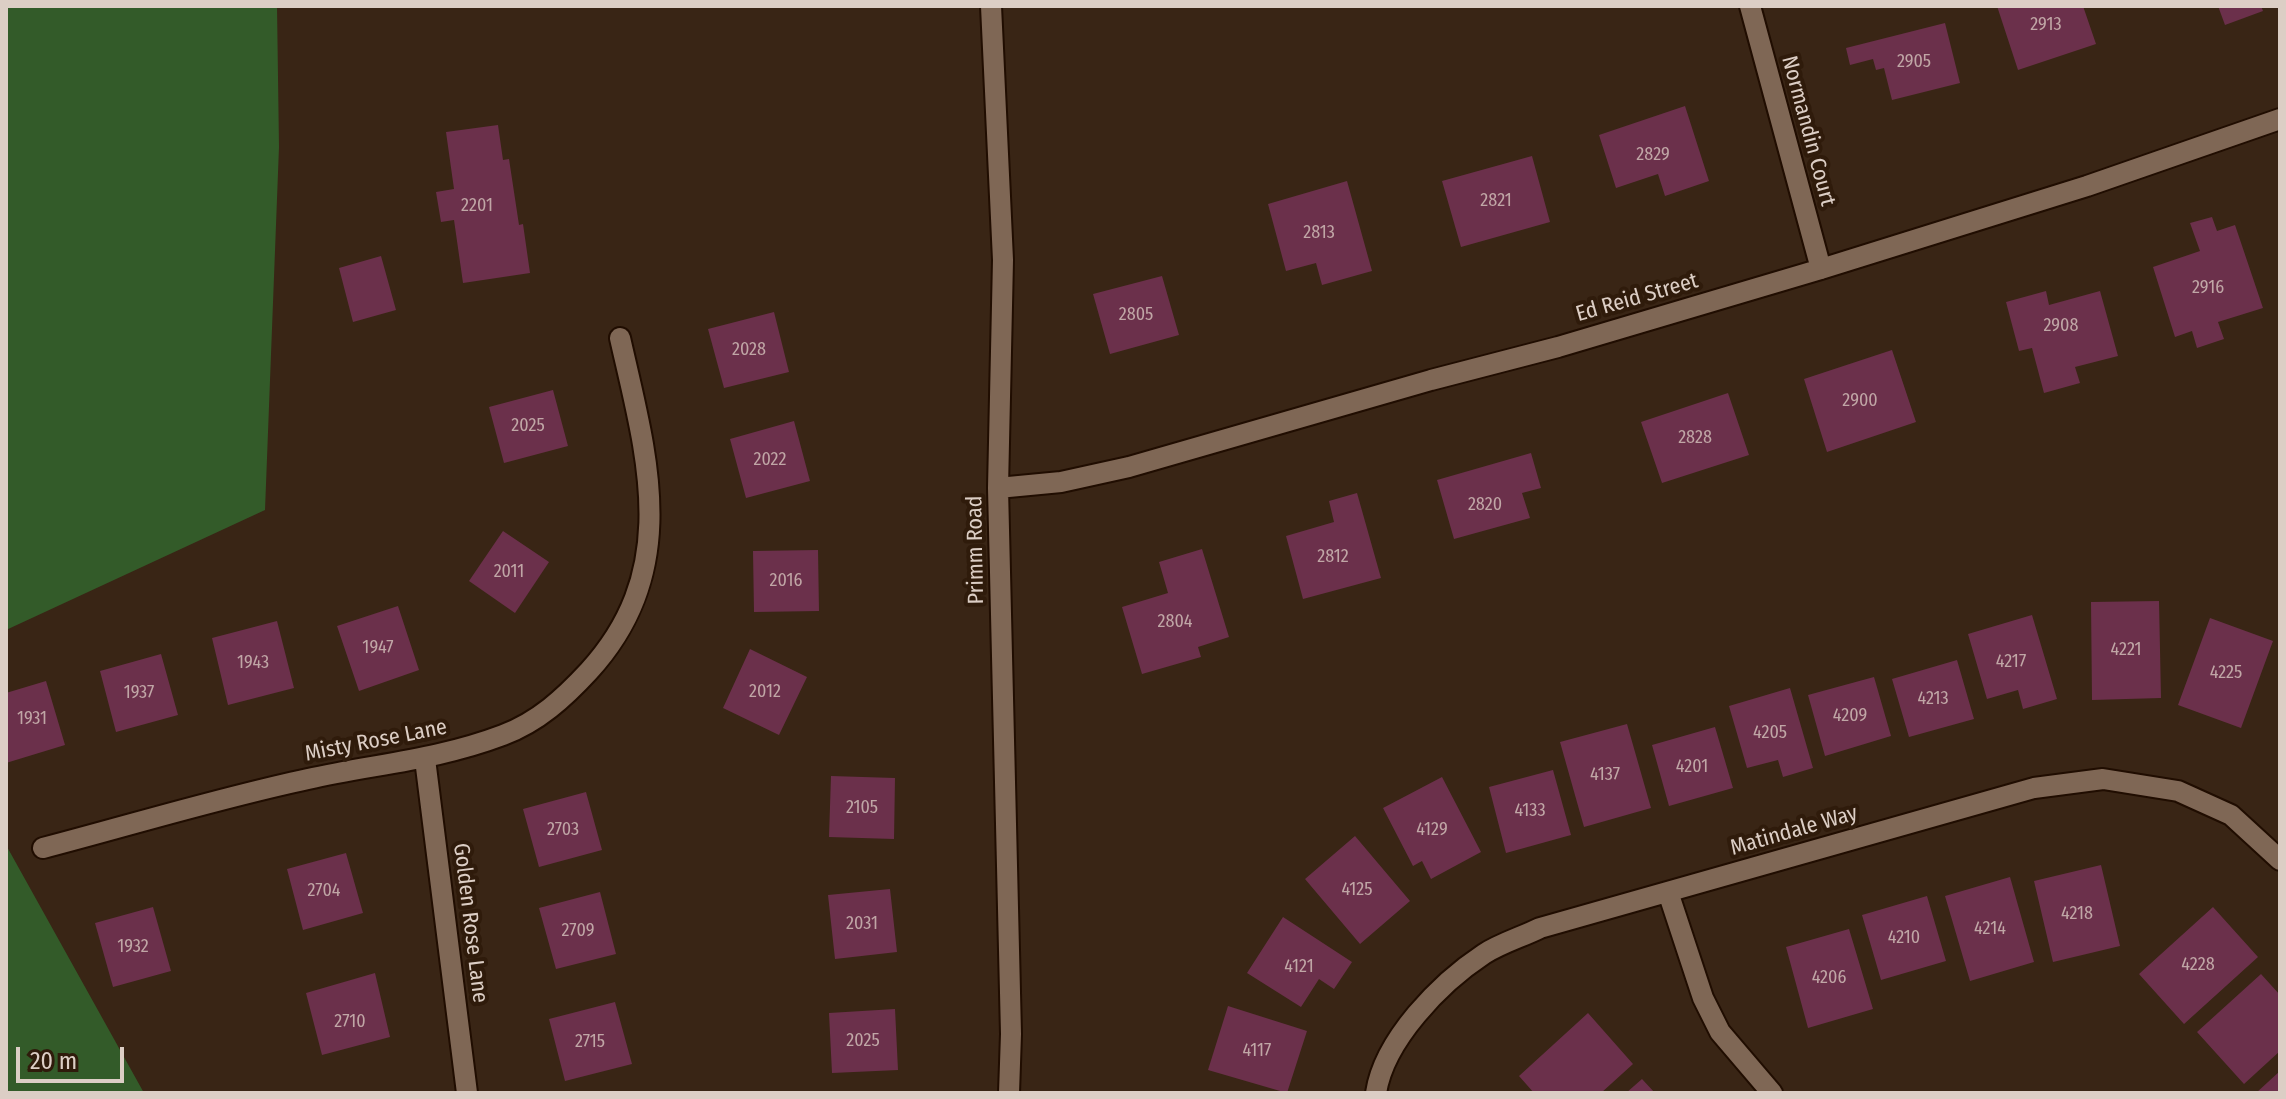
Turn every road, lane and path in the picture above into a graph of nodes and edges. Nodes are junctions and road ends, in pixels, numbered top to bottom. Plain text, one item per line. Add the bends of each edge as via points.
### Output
1 (991, 6) edge
2 (1750, 6) edge
3 (2280, 119) edge
4 (1821, 269) junction
5 (620, 338) dead end
6 (998, 488) junction
7 (425, 759) junction
8 (43, 848) dead end
9 (2280, 860) edge
10 (1668, 892) junction
11 (467, 1093) edge
12 (1009, 1093) edge
13 (1376, 1093) edge
14 (1772, 1093) edge

1 - 6 street, Primm Road via 1003,260
2 - 4 street, Normandin Court
3 - 4 street, Ed Reid Street
4 - 6 street, Ed Reid Street via 1129,467 1061,482
5 - 7 street, Misty Rose Lane via 647,458 650,510 646,560 631,615 608,650 540,717 506,734
6 - 12 street, Primm Road
7 - 8 street, Misty Rose Lane via 307,779
7 - 11 street, Golden Rose Lane
9 - 10 street, Matindale Way via 2231,815 2178,791 2103,779 2034,788
10 - 13 street, Matindale Way via 1540,928 1485,953 1435,993 1400,1035
10 - 14 street via 1703,998 1720,1032

